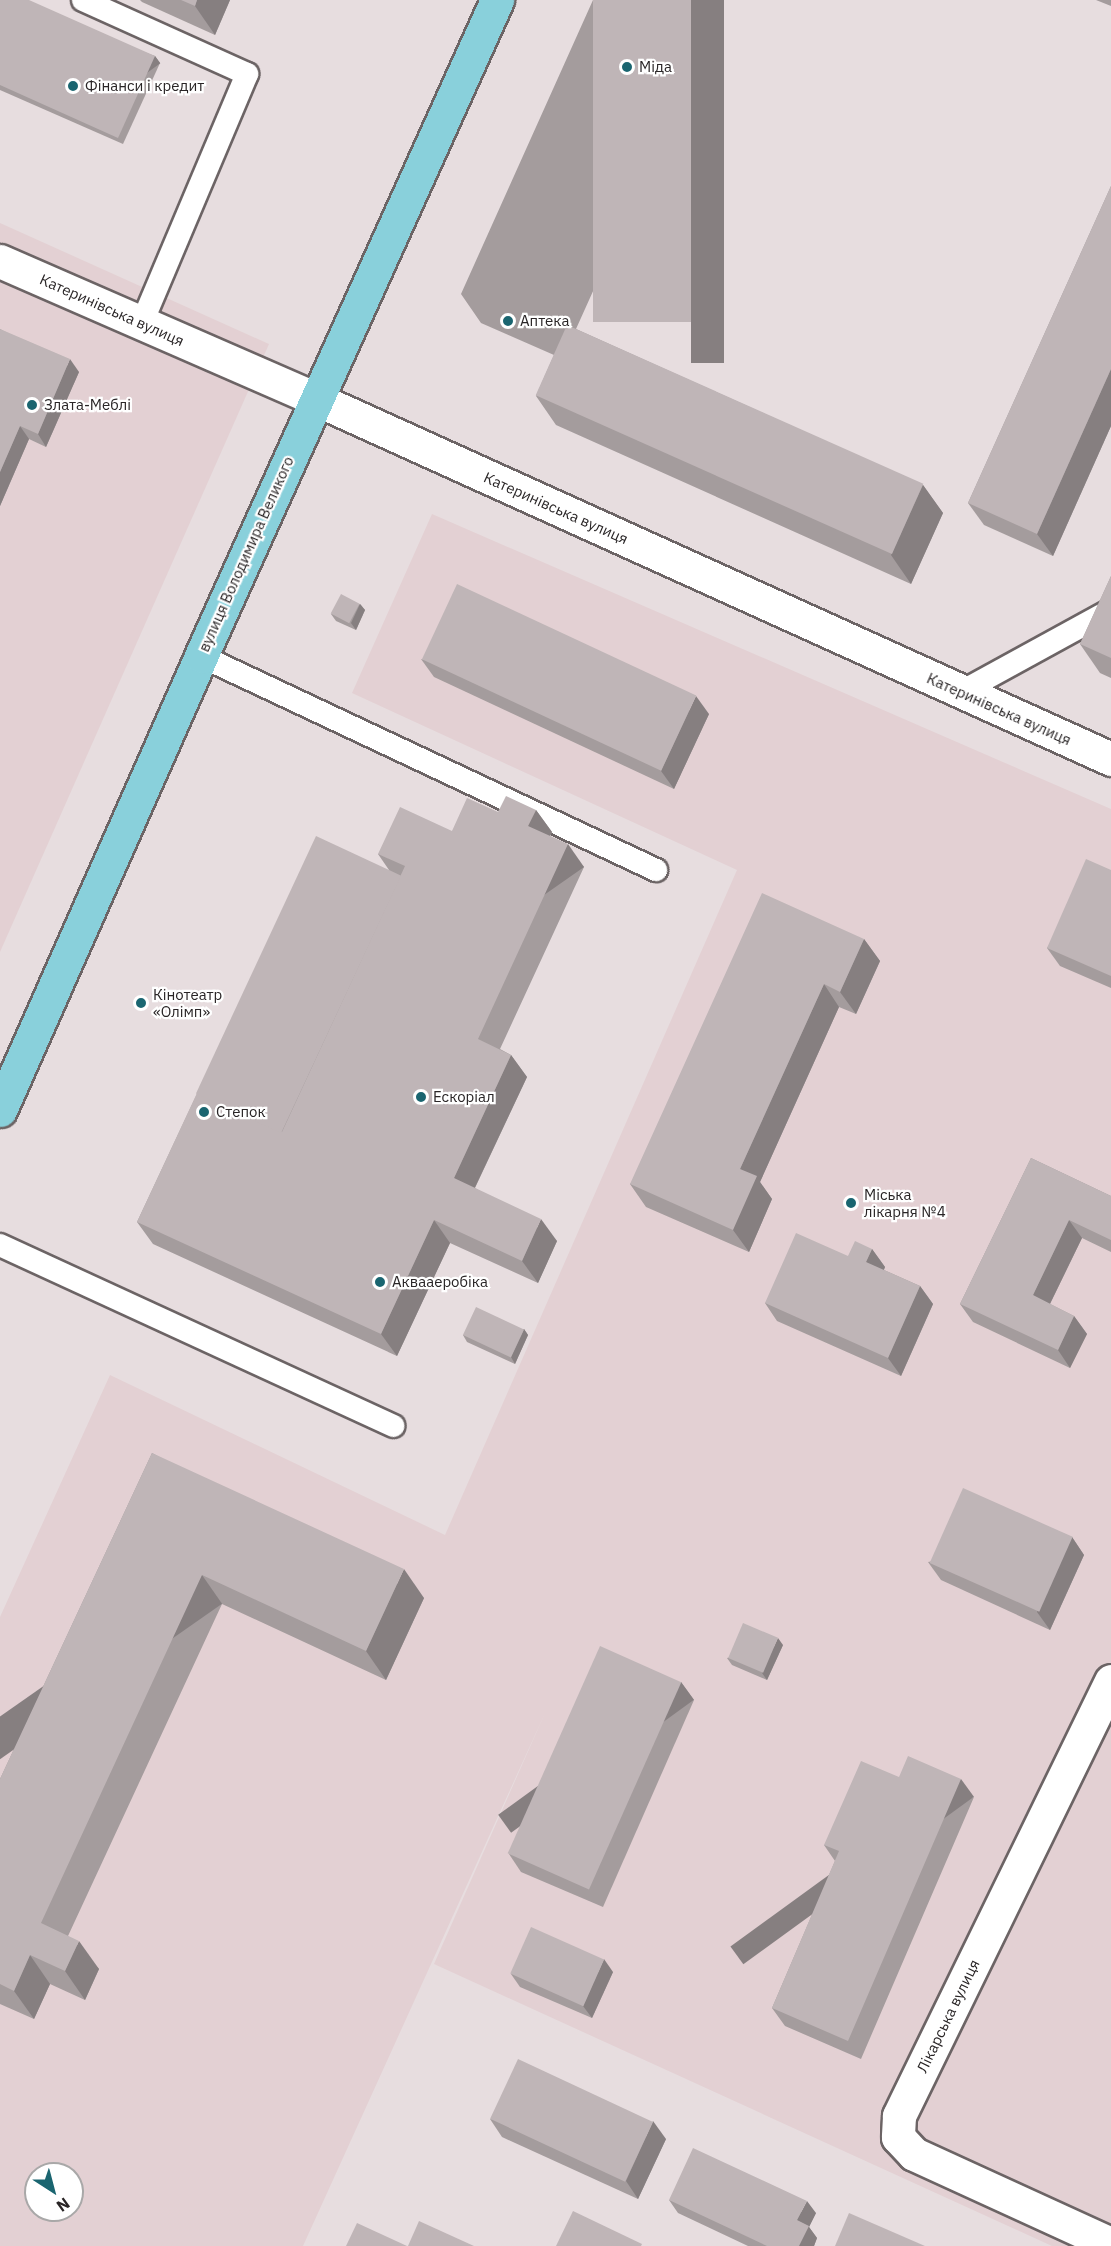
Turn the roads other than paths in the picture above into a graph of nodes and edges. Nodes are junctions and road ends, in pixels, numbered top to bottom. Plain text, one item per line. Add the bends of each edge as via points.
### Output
1 (83, 0) edge
2 (496, 0) edge
3 (0, 261) edge
4 (142, 323) junction
5 (316, 399) junction
6 (1111, 610) edge
7 (201, 656) junction
8 (961, 692) junction
9 (1111, 759) edge
10 (656, 870) dead end
11 (0, 1110) edge
12 (0, 1245) edge
13 (393, 1426) dead end
14 (1111, 1681) edge
15 (1111, 2244) edge

1 - 4 lane via 247,74
2 - 5 main road, вулиця Володимира Великого
3 - 4 street, Катеринівська вулиця
4 - 5 street, Катеринівська вулиця
5 - 7 main road, вулиця Володимира Великого
5 - 8 street, Катеринівська вулиця
6 - 8 lane
7 - 10 lane
7 - 11 main road, вулиця Володимира Великого
8 - 9 street, Катеринівська вулиця
12 - 13 lane
14 - 15 street, Лікарська вулиця via 899,2116 898,2137 914,2154

